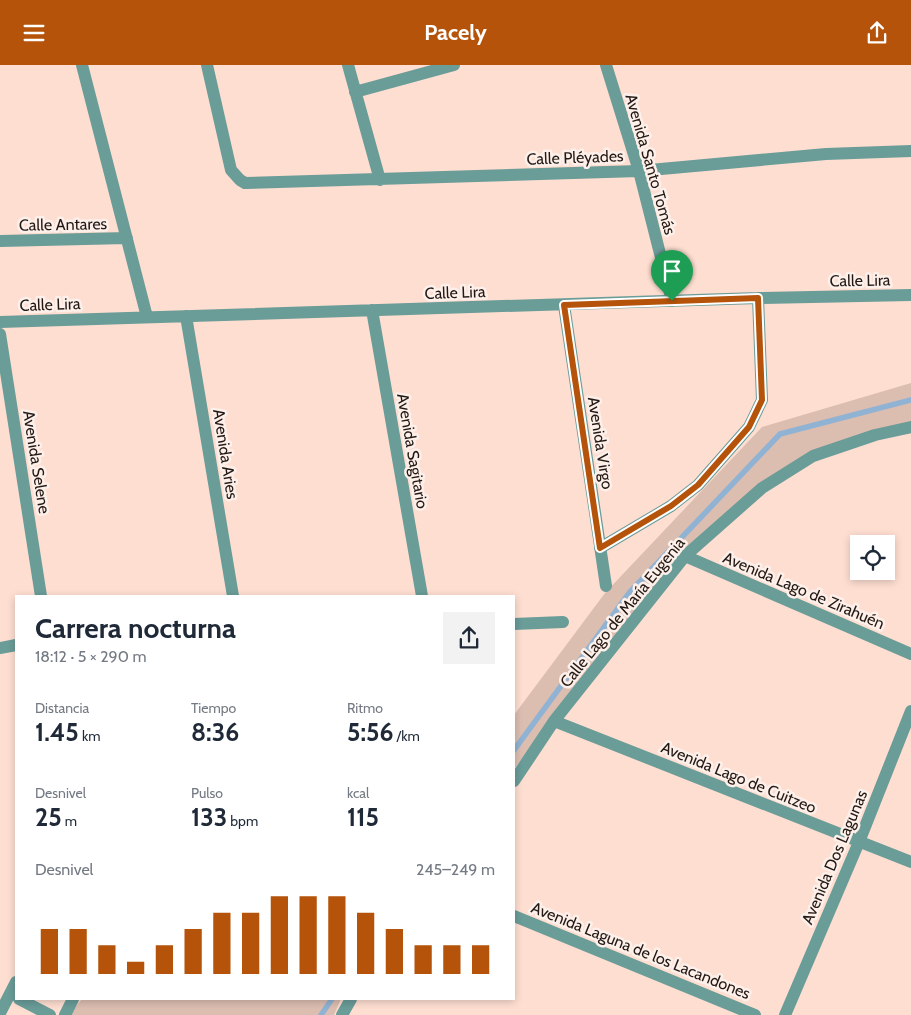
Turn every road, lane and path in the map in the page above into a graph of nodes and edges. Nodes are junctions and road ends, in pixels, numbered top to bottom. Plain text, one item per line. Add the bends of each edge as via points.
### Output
1 (82, 65) edge
2 (207, 65) edge
3 (348, 65) edge
4 (454, 65) edge
5 (606, 65) edge
6 (355, 92) junction
7 (911, 151) edge
8 (638, 171) junction
9 (380, 180) junction
10 (128, 238) junction
11 (0, 241) edge
12 (911, 295) edge
13 (758, 298) junction
14 (672, 301) junction
15 (564, 305) junction
16 (372, 311) junction
17 (186, 316) junction
18 (147, 317) junction
19 (0, 322) edge
20 (0, 334) edge
21 (911, 427) edge
22 (600, 548) junction
23 (685, 556) junction
24 (606, 586) dead end
25 (41, 595) edge
26 (233, 595) edge
27 (422, 595) edge
28 (563, 622) dead end
29 (515, 624) edge
30 (15, 645) edge
31 (0, 648) edge
32 (911, 653) edge
33 (911, 711) edge
34 (554, 721) junction
35 (515, 780) edge
36 (859, 842) junction
37 (911, 862) edge
38 (515, 916) edge
39 (11, 995) edge
40 (21, 1000) edge
41 (74, 1000) edge
42 (350, 1000) edge
43 (0, 1013) edge
44 (50, 1015) edge
45 (66, 1015) edge
46 (342, 1015) edge
47 (755, 1015) edge
48 (785, 1015) edge

1 - 10 street
2 - 9 street, Calle Pléyades via 232,170 240,180 245,183
3 - 6 street
4 - 6 street
5 - 8 street, Avenida Santo Tomás
6 - 9 street
7 - 8 street, Calle Pléyades via 826,154
8 - 9 street, Calle Pléyades
8 - 14 street, Avenida Santo Tomás
10 - 11 street, Calle Antares
10 - 18 street
12 - 13 street, Calle Lira
13 - 14 street, Calle Lira
13 - 22 street via 762,400 749,427 698,485 671,506
14 - 15 street, Calle Lira
15 - 16 street, Calle Lira
15 - 22 street, Avenida Virgo
16 - 17 street, Calle Lira
16 - 27 street, Avenida Sagitario
17 - 18 street, Calle Lira
17 - 26 street, Avenida Aries
18 - 19 street, Calle Lira
20 - 25 street, Avenida Selene
21 - 23 street, Calle Lago de María Eugenia via 875,435 813,456 762,488
22 - 24 street, Avenida Virgo
23 - 32 street, Avenida Lago de Zirahuén
23 - 34 street, Calle Lago de María Eugenia
28 - 29 street
30 - 31 street
33 - 36 street, Avenida Dos Lagunas
34 - 35 street, Calle Lago de María Eugenia
34 - 36 street, Avenida Lago de Cuitzeo
36 - 37 street, Avenida Lago de Cuitzeo
36 - 48 street, Avenida Dos Lagunas
38 - 47 street, Avenida Laguna de los Lacandones
39 - 43 street
40 - 44 street
41 - 45 street
42 - 46 street

